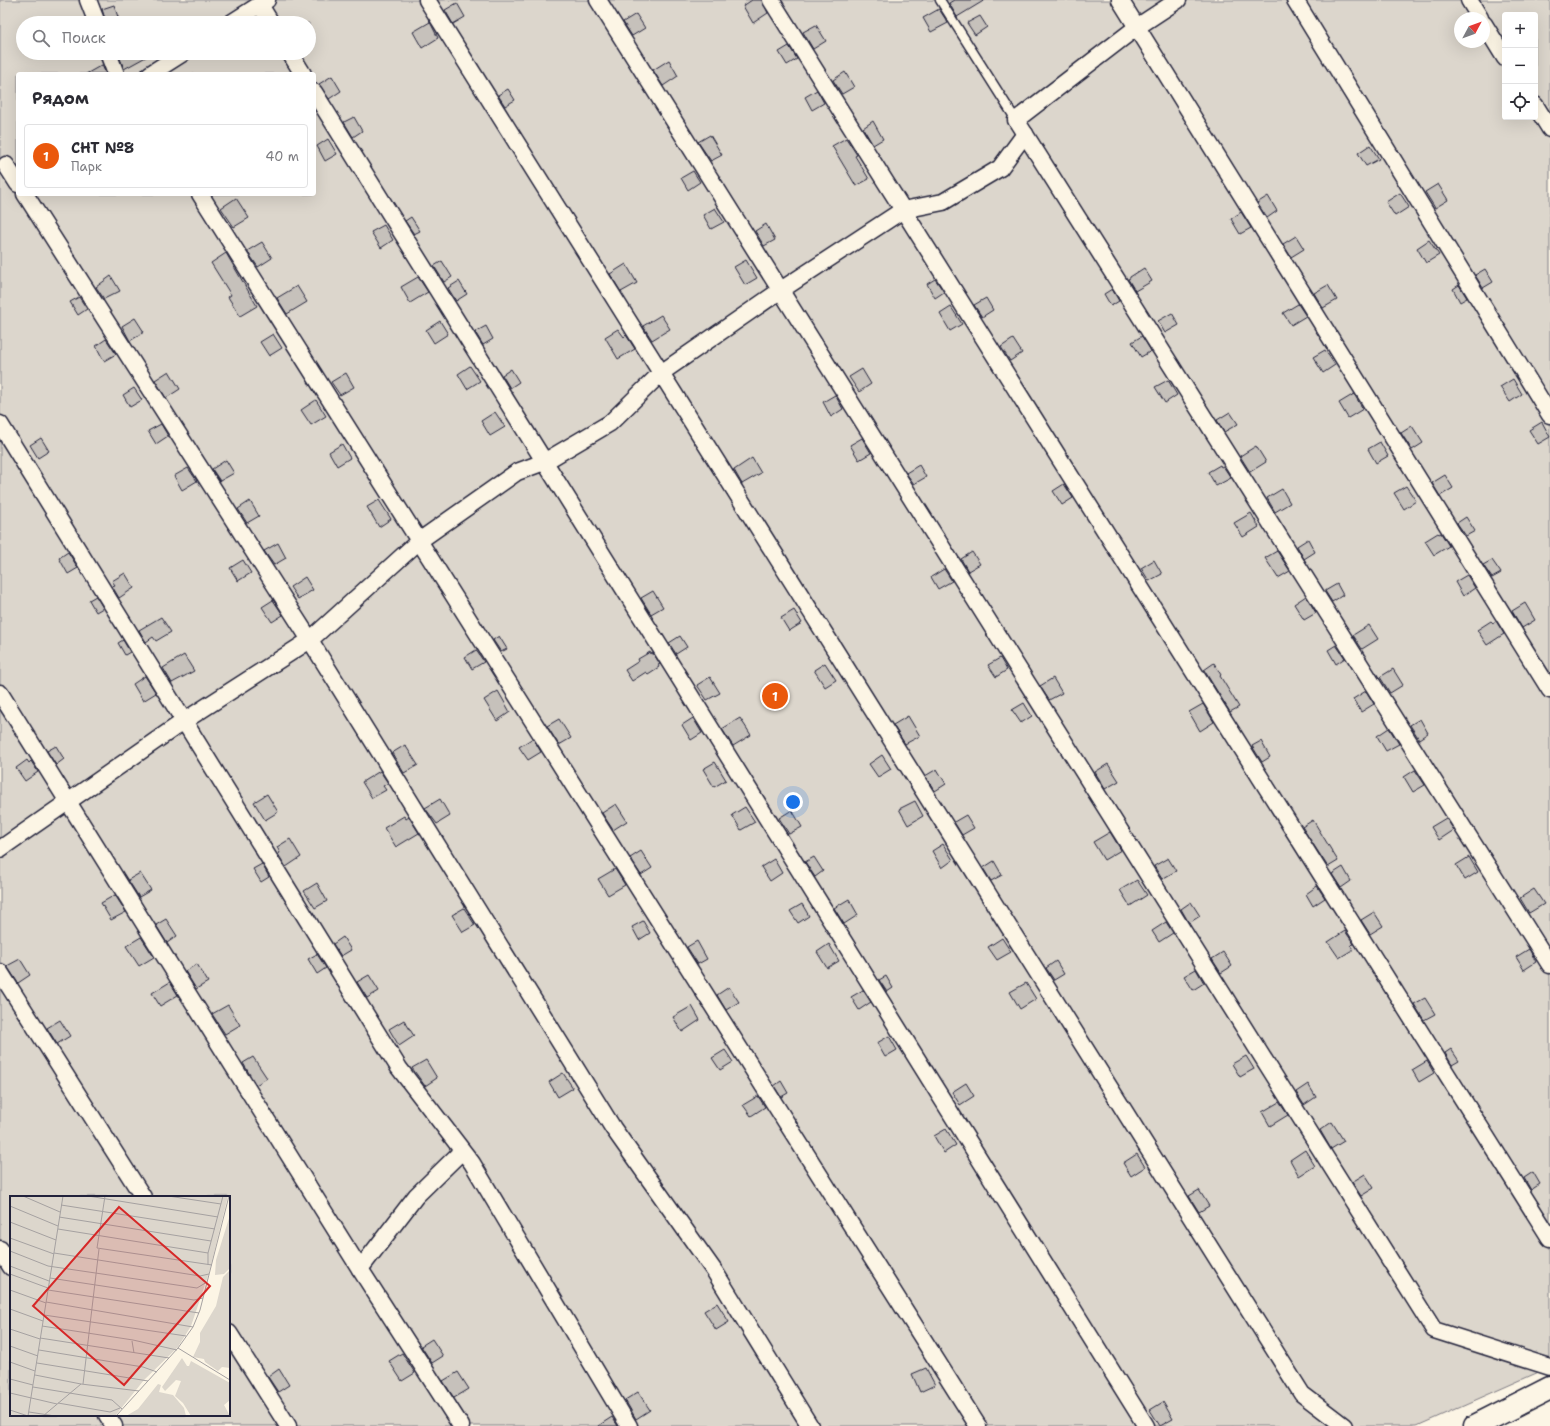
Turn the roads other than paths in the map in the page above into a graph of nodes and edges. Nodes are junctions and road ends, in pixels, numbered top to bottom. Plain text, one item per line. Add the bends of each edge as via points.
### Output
1 (88, 0) edge
2 (427, 0) edge
3 (598, 0) edge
4 (771, 0) edge
5 (940, 0) edge
6 (1120, 0) edge
7 (1178, 0) edge
8 (1295, 0) edge
9 (1469, 0) edge
10 (264, 2) edge
11 (1476, 12) edge
12 (94, 16) edge
13 (242, 16) edge
14 (269, 16) edge
15 (1137, 27) junction
16 (1490, 34) edge
17 (1502, 53) edge
18 (111, 60) edge
19 (172, 60) edge
20 (294, 60) edge
21 (115, 72) edge
22 (153, 72) edge
23 (302, 72) edge
24 (316, 95) edge
25 (1538, 110) edge
26 (1016, 120) junction
27 (1550, 129) edge
28 (1025, 134) junction
29 (8, 163) edge
30 (16, 180) edge
31 (25, 196) edge
32 (201, 196) edge
33 (904, 210) junction
34 (781, 290) junction
35 (661, 373) junction
36 (1550, 415) edge
37 (0, 424) edge
38 (544, 462) junction
39 (419, 541) junction
40 (310, 640) junction
41 (1550, 690) edge
42 (0, 693) edge
43 (184, 721) junction
44 (68, 801) junction
45 (0, 849) edge
46 (1550, 965) edge
47 (0, 972) edge
48 (462, 1151) junction
49 (142, 1196) edge
50 (1550, 1238) edge
51 (0, 1250) edge
52 (10, 1265) edge
53 (360, 1270) junction
54 (230, 1335) edge
55 (1550, 1366) edge
56 (1550, 1388) edge
57 (108, 1416) edge
58 (114, 1426) edge
59 (288, 1426) edge
60 (461, 1426) edge
61 (629, 1426) edge
62 (810, 1426) edge
63 (978, 1426) edge
64 (1146, 1426) edge
65 (1344, 1426) edge
66 (1475, 1426) edge

1 - 12 street
2 - 35 street
3 - 34 street
4 - 33 street
5 - 26 lane
6 - 15 street
7 - 15 street
8 - 36 street
9 - 11 street
10 - 13 street
10 - 14 street
15 - 26 street
15 - 41 street
16 - 17 street
18 - 21 street
19 - 22 street
20 - 23 street
24 - 38 street
25 - 27 street
26 - 28 street
28 - 33 street via 1000,168 943,202
28 - 46 street
29 - 30 street
31 - 40 street
32 - 39 street
33 - 34 street
33 - 50 street
34 - 35 street
34 - 55 street via 1434,1330
35 - 38 street via 610,423
35 - 65 street via 1302,1394
37 - 43 street
38 - 39 street via 517,472
38 - 64 street
39 - 40 street
39 - 63 street
40 - 43 street
40 - 62 street via 613,1128 715,1272
42 - 44 street
43 - 44 street
43 - 48 street via 399,1068
44 - 45 street
44 - 53 street
47 - 49 street
48 - 53 street via 416,1196
48 - 61 street via 476,1169
51 - 52 street
53 - 60 street
54 - 59 street
56 - 66 main road
57 - 58 street

